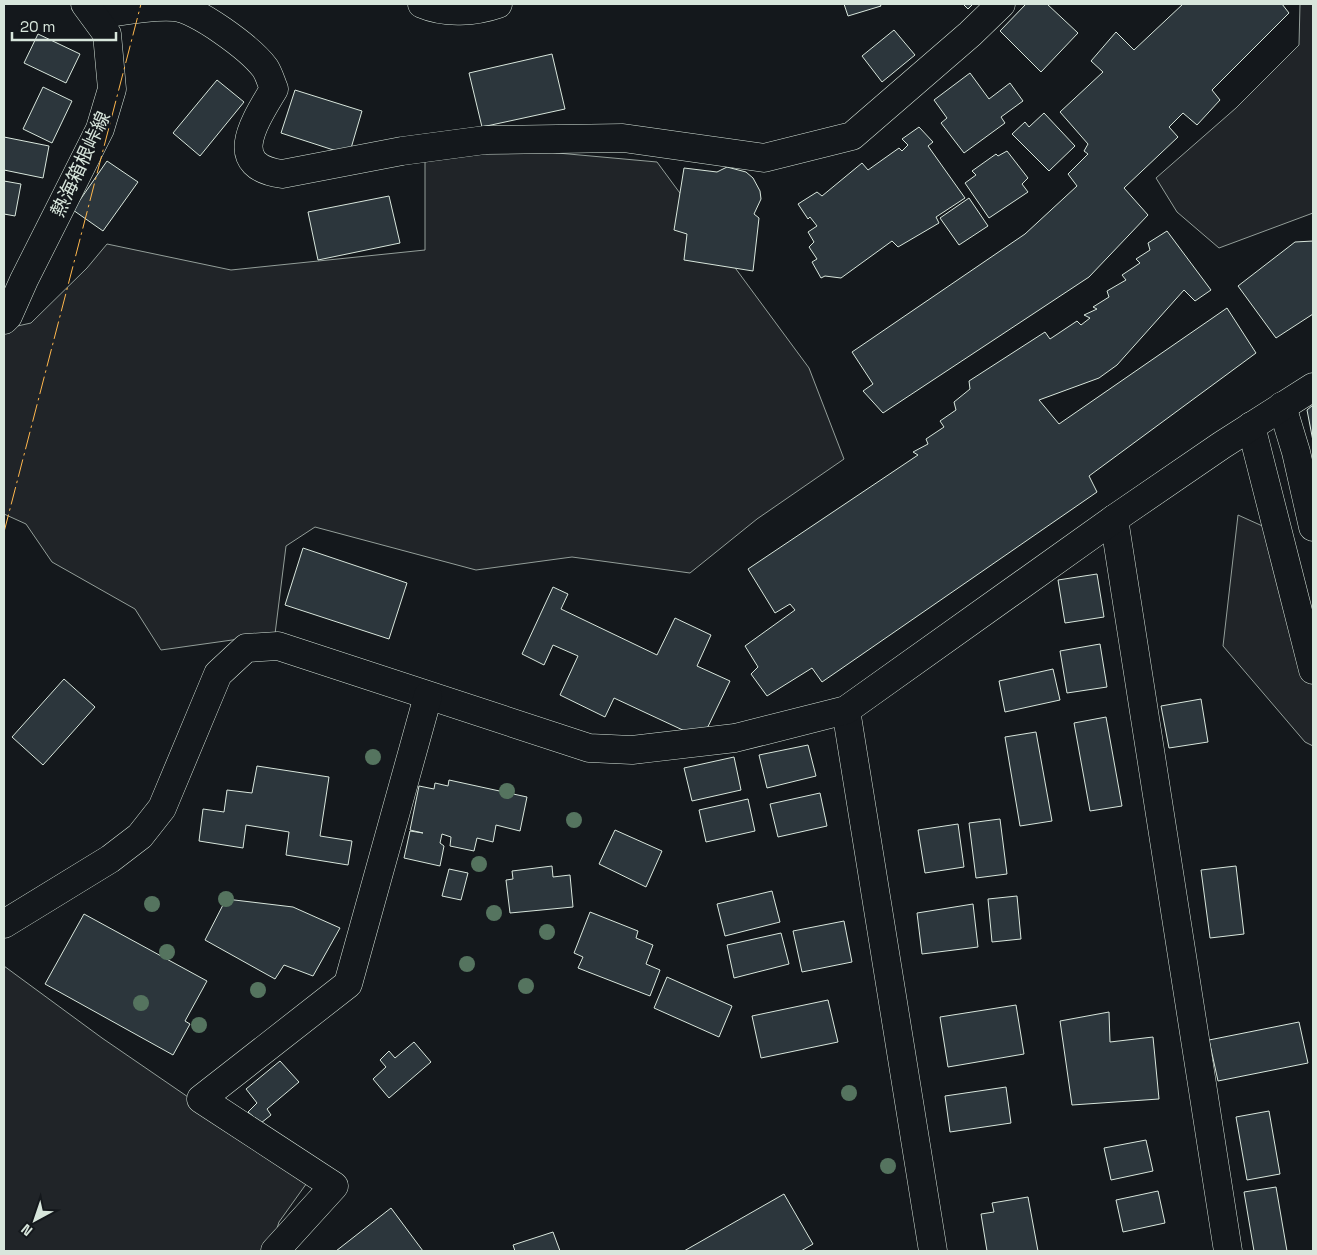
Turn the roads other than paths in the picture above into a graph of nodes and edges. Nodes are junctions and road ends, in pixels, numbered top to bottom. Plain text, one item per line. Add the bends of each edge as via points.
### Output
1 (422, 4) edge
2 (498, 4) edge
3 (1000, 4) edge
4 (89, 10) edge
5 (4, 320) edge
6 (1313, 387) edge
7 (1282, 406) junction
8 (1251, 426) junction
9 (1114, 519) junction
10 (1313, 527) edge
11 (1313, 670) edge
12 (428, 696) junction
13 (846, 710) junction
14 (4, 924) edge
15 (275, 1251) edge
16 (933, 1251) edge
17 (1228, 1251) edge

1 - 2 street via 435,9 480,10
3 - 4 street via 852,136 764,158 623,138 485,140 402,151 282,174 265,171 252,161 247,148 253,127 274,89 265,69 242,44 196,15 176,7
4 - 5 street, 熱海箱根峠線 via 107,34 112,89 102,121
6 - 7 street
7 - 8 street
7 - 10 street
8 - 9 street
8 - 11 street
9 - 13 street
9 - 17 street
12 - 13 street via 589,748 624,749 735,738
12 - 14 street via 278,646 246,648 218,674 162,808 140,836 110,860
12 - 15 street via 348,984 201,1099 334,1186
13 - 16 street

